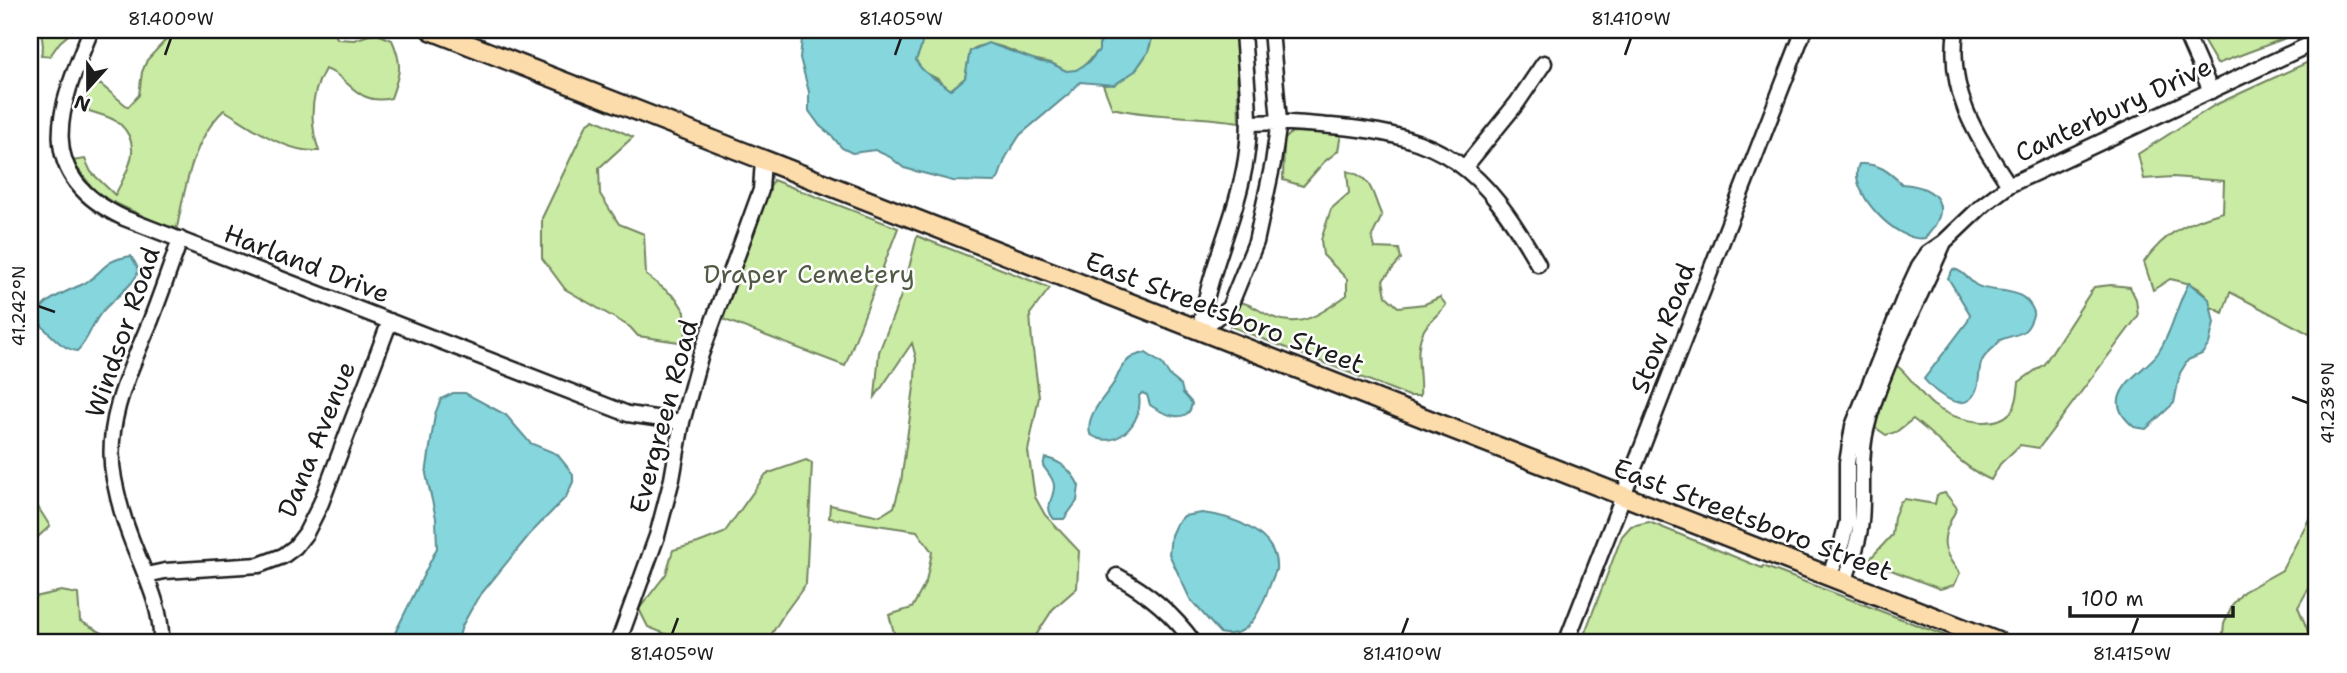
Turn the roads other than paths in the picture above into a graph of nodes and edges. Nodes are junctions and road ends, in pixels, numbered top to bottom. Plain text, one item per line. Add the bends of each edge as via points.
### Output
1 (91, 30) edge
2 (431, 30) edge
3 (1243, 30) edge
4 (1271, 30) edge
5 (1804, 30) edge
6 (1956, 30) edge
7 (2184, 30) edge
8 (2317, 41) edge
9 (1544, 63) dead end
10 (2211, 91) junction
11 (1279, 121) junction
12 (1251, 123) junction
13 (763, 160) junction
14 (1465, 167) junction
15 (2009, 184) junction
16 (180, 239) junction
17 (1538, 264) dead end
18 (390, 321) junction
19 (1200, 330) junction
20 (682, 422) junction
21 (1624, 496) junction
22 (146, 575) junction
23 (1117, 576) dead end
24 (1837, 580) junction
25 (161, 643) edge
26 (618, 643) edge
27 (1194, 643) edge
28 (1566, 643) edge
29 (2000, 643) edge

1 - 16 street, Harland Drive via 61,119 67,169 84,194 99,205
2 - 13 main road, East Streetsboro Street
3 - 12 street
4 - 11 street
5 - 21 street, Stow Road
6 - 15 street via 1954,64 1965,111
7 - 10 street
8 - 10 street, Canterbury Drive
9 - 14 street
10 - 15 street, Canterbury Drive
11 - 12 street
11 - 14 street via 1402,136
11 - 19 street via 1256,243 1229,308
12 - 19 street via 1246,162 1203,303
13 - 19 main road, East Streetsboro Street
13 - 20 street, Evergreen Road via 761,190 700,357
14 - 17 street via 1514,222
15 - 24 street, Canterbury Drive via 1944,242 1911,299 1887,354 1863,417 1859,538
16 - 18 street, Harland Drive
16 - 22 street, Windsor Road via 124,384 112,439 120,505
18 - 20 street, Harland Drive via 628,414
18 - 22 street, Dana Avenue via 321,503 295,547 259,565
19 - 21 main road, East Streetsboro Street
20 - 26 street, Evergreen Road via 657,536
21 - 24 main road, East Streetsboro Street
21 - 28 street, Stow Road
22 - 25 street, Windsor Road
23 - 27 street via 1147,594
24 - 29 main road, East Streetsboro Street

